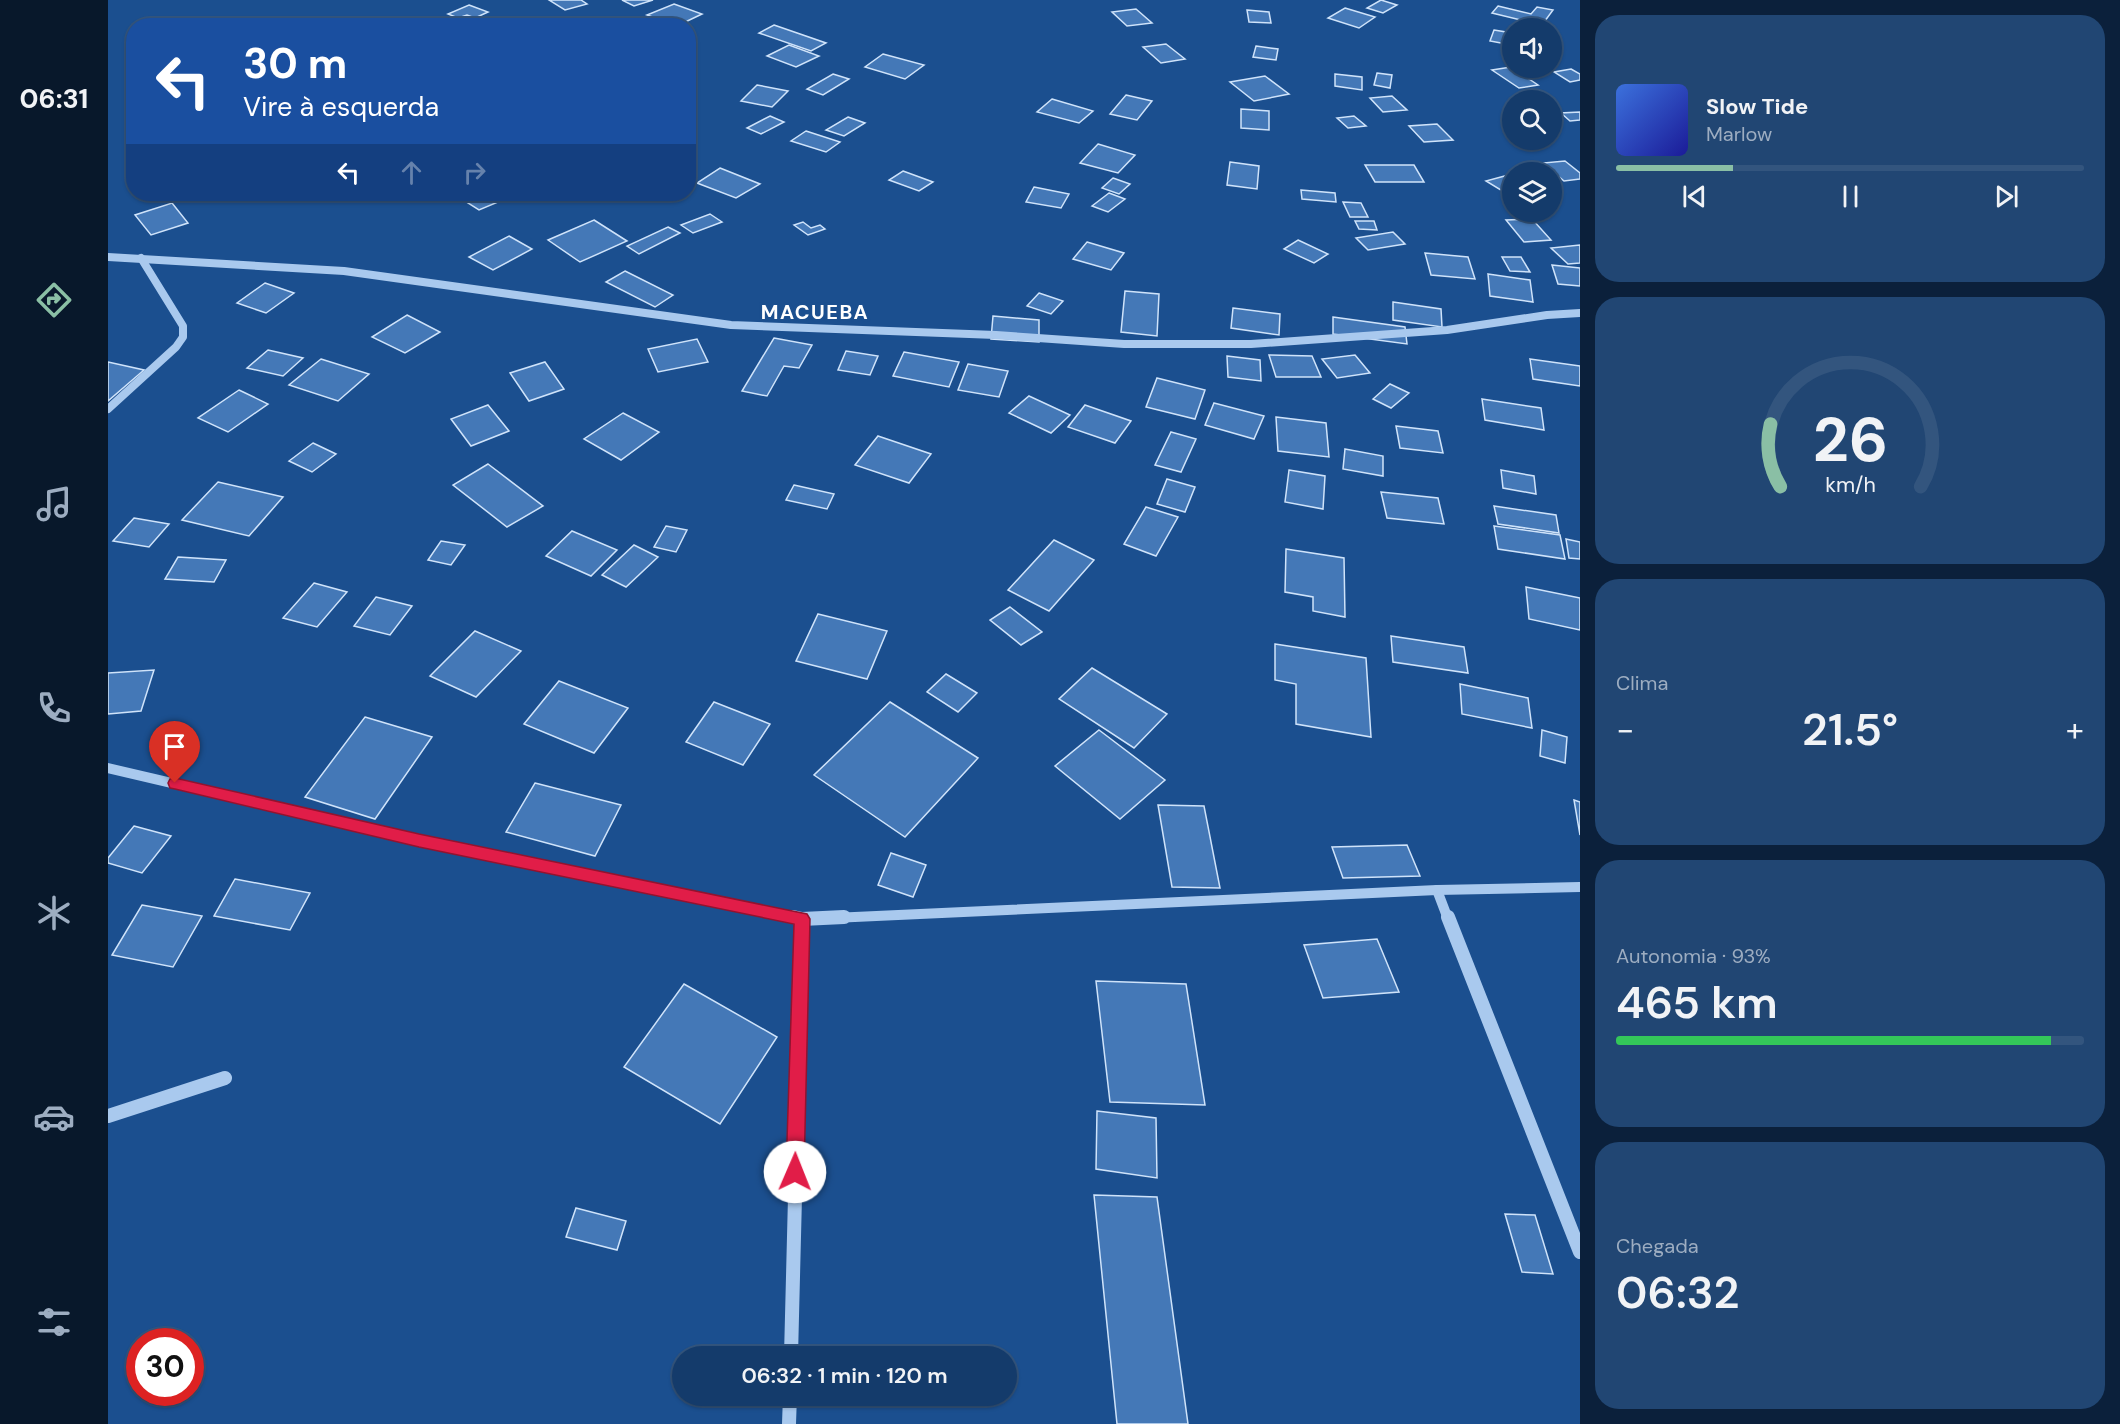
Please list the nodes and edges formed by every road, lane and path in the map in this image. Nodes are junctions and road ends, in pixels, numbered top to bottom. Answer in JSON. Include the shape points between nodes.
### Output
{"nodes":[{"id":1,"x":108,"y":257,"type":"edge"},
{"id":2,"x":141,"y":258,"type":"junction"},
{"id":3,"x":1580,"y":313,"type":"edge"},
{"id":4,"x":108,"y":409,"type":"edge"},
{"id":5,"x":108,"y":768,"type":"edge"},
{"id":6,"x":1580,"y":887,"type":"edge"},
{"id":7,"x":1437,"y":890,"type":"junction"},
{"id":8,"x":802,"y":919,"type":"junction"},
{"id":9,"x":225,"y":1078,"type":"dead end"},
{"id":10,"x":108,"y":1116,"type":"edge"},
{"id":11,"x":1580,"y":1252,"type":"edge"},
{"id":12,"x":791,"y":1346,"type":"edge"},
{"id":13,"x":790,"y":1406,"type":"edge"},
{"id":14,"x":789,"y":1424,"type":"edge"}],
"edges":[{"from":1,"to":2,"type":"street"},
{"from":2,"to":3,"type":"street","via":[[344,271],[731,325],[1124,344],[1274,342],[1447,330]]},
{"from":2,"to":4,"type":"street","via":[[183,326],[183,337]]},
{"from":5,"to":8,"type":"street","via":[[419,841]]},
{"from":6,"to":7,"type":"street"},
{"from":7,"to":8,"type":"street"},
{"from":7,"to":11,"type":"street"},
{"from":8,"to":12,"type":"street"},
{"from":9,"to":10,"type":"street"},
{"from":13,"to":14,"type":"street"}]}
